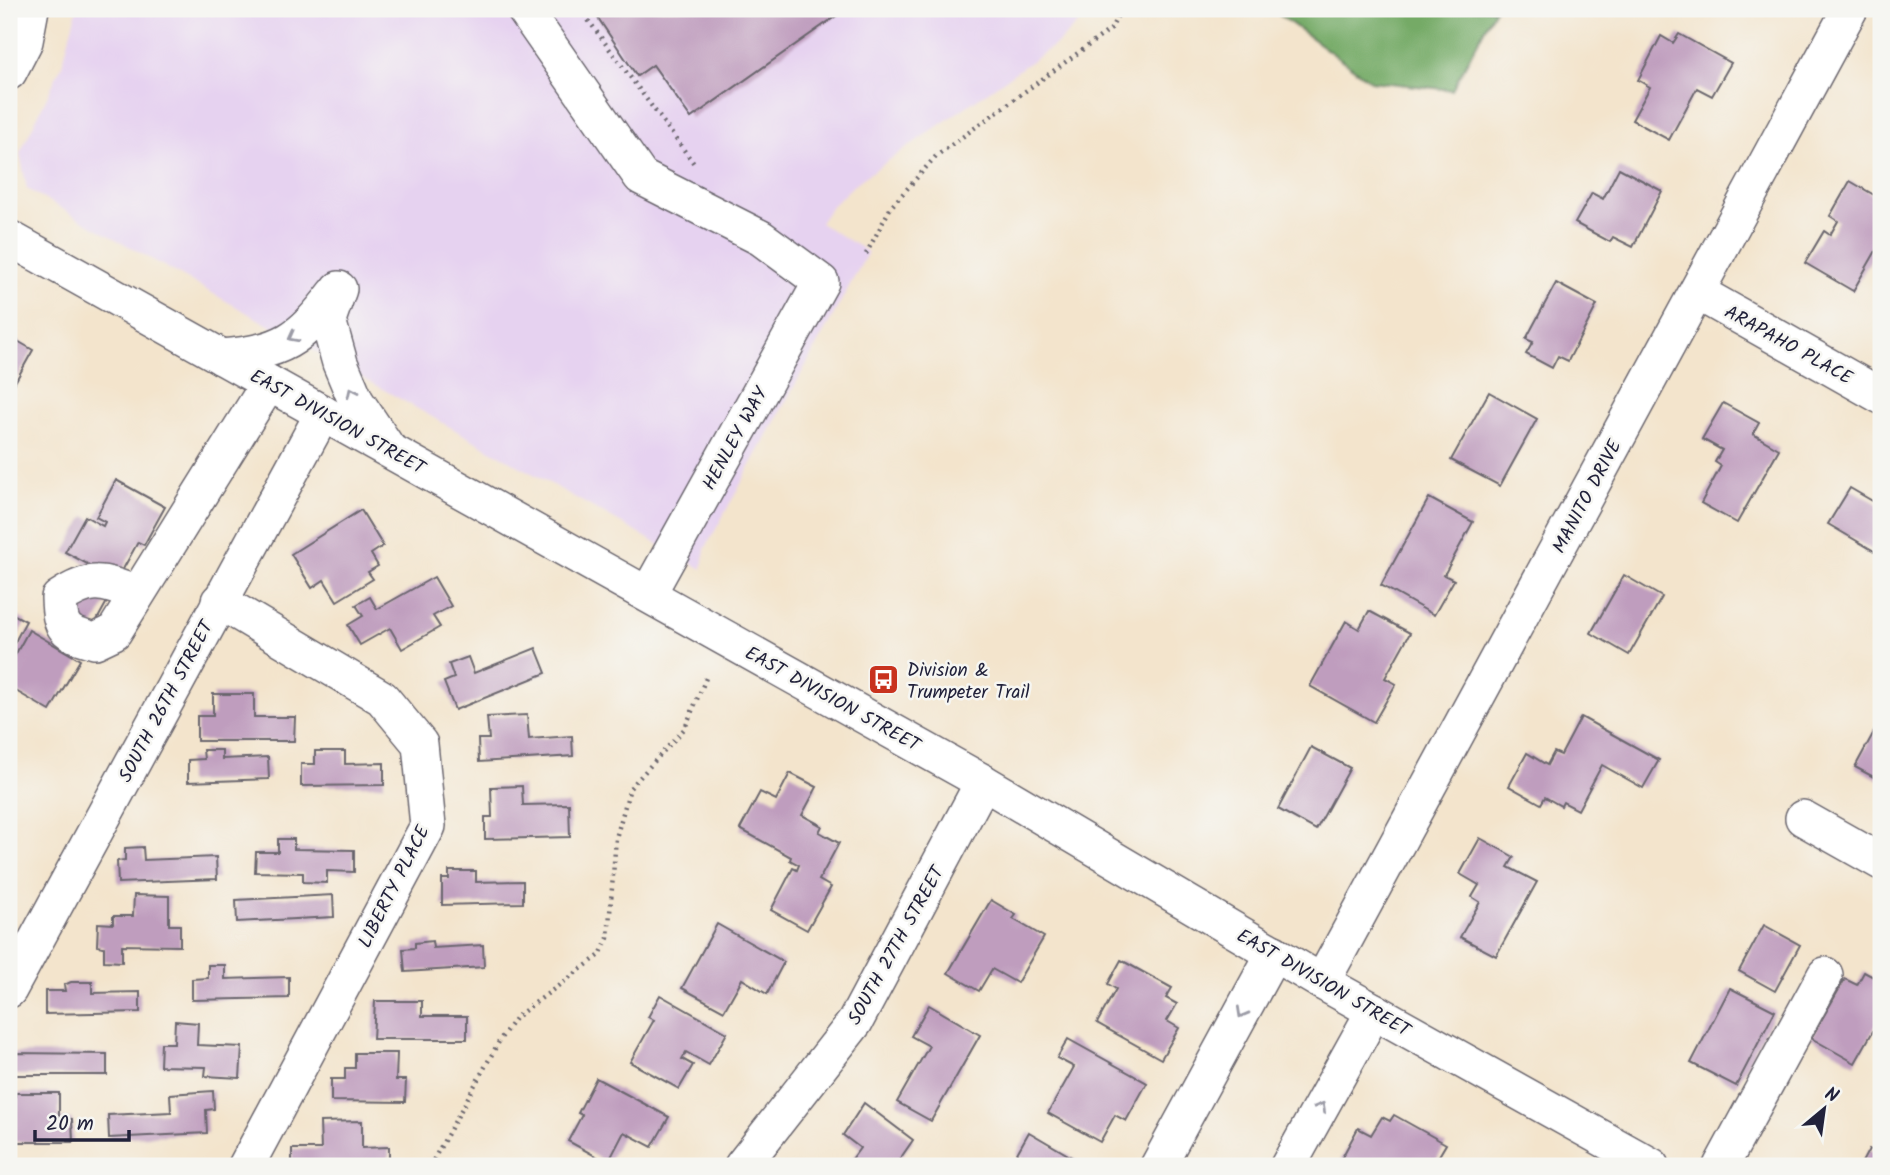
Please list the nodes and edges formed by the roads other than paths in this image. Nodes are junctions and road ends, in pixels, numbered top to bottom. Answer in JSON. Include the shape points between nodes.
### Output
{"nodes":[{"id":1,"x":31,"y":9,"type":"edge"},
{"id":2,"x":524,"y":9,"type":"edge"},
{"id":3,"x":1850,"y":9,"type":"edge"},
{"id":4,"x":9,"y":72,"type":"edge"},
{"id":5,"x":9,"y":239,"type":"edge"},
{"id":6,"x":1697,"y":292,"type":"junction"},
{"id":7,"x":222,"y":357,"type":"junction"},
{"id":8,"x":269,"y":383,"type":"junction"},
{"id":9,"x":1881,"y":396,"type":"edge"},
{"id":10,"x":323,"y":413,"type":"junction"},
{"id":11,"x":388,"y":450,"type":"junction"},
{"id":12,"x":137,"y":594,"type":"dead end"},
{"id":13,"x":648,"y":594,"type":"junction"},
{"id":14,"x":219,"y":601,"type":"junction"},
{"id":15,"x":983,"y":782,"type":"junction"},
{"id":16,"x":1803,"y":818,"type":"dead end"},
{"id":17,"x":1881,"y":862,"type":"edge"},
{"id":18,"x":1274,"y":953,"type":"junction"},
{"id":19,"x":1825,"y":975,"type":"dead end"},
{"id":20,"x":1322,"y":982,"type":"junction"},
{"id":21,"x":9,"y":990,"type":"edge"},
{"id":22,"x":1374,"y":1012,"type":"junction"},
{"id":23,"x":246,"y":1166,"type":"edge"},
{"id":24,"x":742,"y":1166,"type":"edge"},
{"id":25,"x":1158,"y":1166,"type":"edge"},
{"id":26,"x":1288,"y":1166,"type":"edge"},
{"id":27,"x":1652,"y":1166,"type":"edge"},
{"id":28,"x":1721,"y":1166,"type":"edge"}],
"edges":[{"from":1,"to":4,"type":"street","via":[[25,41]]},
{"from":2,"to":13,"type":"street","name":"HENLEY WAY","via":[[641,177],[761,238],[821,282]]},
{"from":3,"to":6,"type":"street","name":"MANITO DRIVE"},
{"from":5,"to":7,"type":"street","name":"EAST DIVISION STREET"},
{"from":6,"to":9,"type":"street","name":"ARAPAHO PLACE"},
{"from":6,"to":20,"type":"street","name":"MANITO DRIVE"},
{"from":7,"to":8,"type":"street","name":"EAST DIVISION STREET"},
{"from":11,"to":7,"type":"street","one_way":true,"via":[[356,401],[340,363],[328,320],[339,289],[298,335],[261,353]]},
{"from":8,"to":10,"type":"street","name":"EAST DIVISION STREET"},
{"from":8,"to":12,"type":"street"},
{"from":10,"to":11,"type":"street","name":"EAST DIVISION STREET"},
{"from":10,"to":14,"type":"street","name":"SOUTH 26TH STREET"},
{"from":11,"to":13,"type":"street","name":"EAST DIVISION STREET"},
{"from":13,"to":15,"type":"street","name":"EAST DIVISION STREET"},
{"from":14,"to":21,"type":"street","name":"SOUTH 26TH STREET"},
{"from":14,"to":23,"type":"street","name":"LIBERTY PLACE","via":[[382,698],[420,744],[428,826]]},
{"from":15,"to":18,"type":"street","name":"EAST DIVISION STREET"},
{"from":15,"to":24,"type":"street","name":"SOUTH 27TH STREET","via":[[855,1022]]},
{"from":16,"to":17,"type":"street"},
{"from":18,"to":20,"type":"street","name":"EAST DIVISION STREET"},
{"from":18,"to":25,"type":"street","one_way":true},
{"from":19,"to":28,"type":"street"},
{"from":20,"to":22,"type":"street","name":"EAST DIVISION STREET"},
{"from":26,"to":22,"type":"street","one_way":true},
{"from":22,"to":27,"type":"street","name":"EAST DIVISION STREET"}]}
